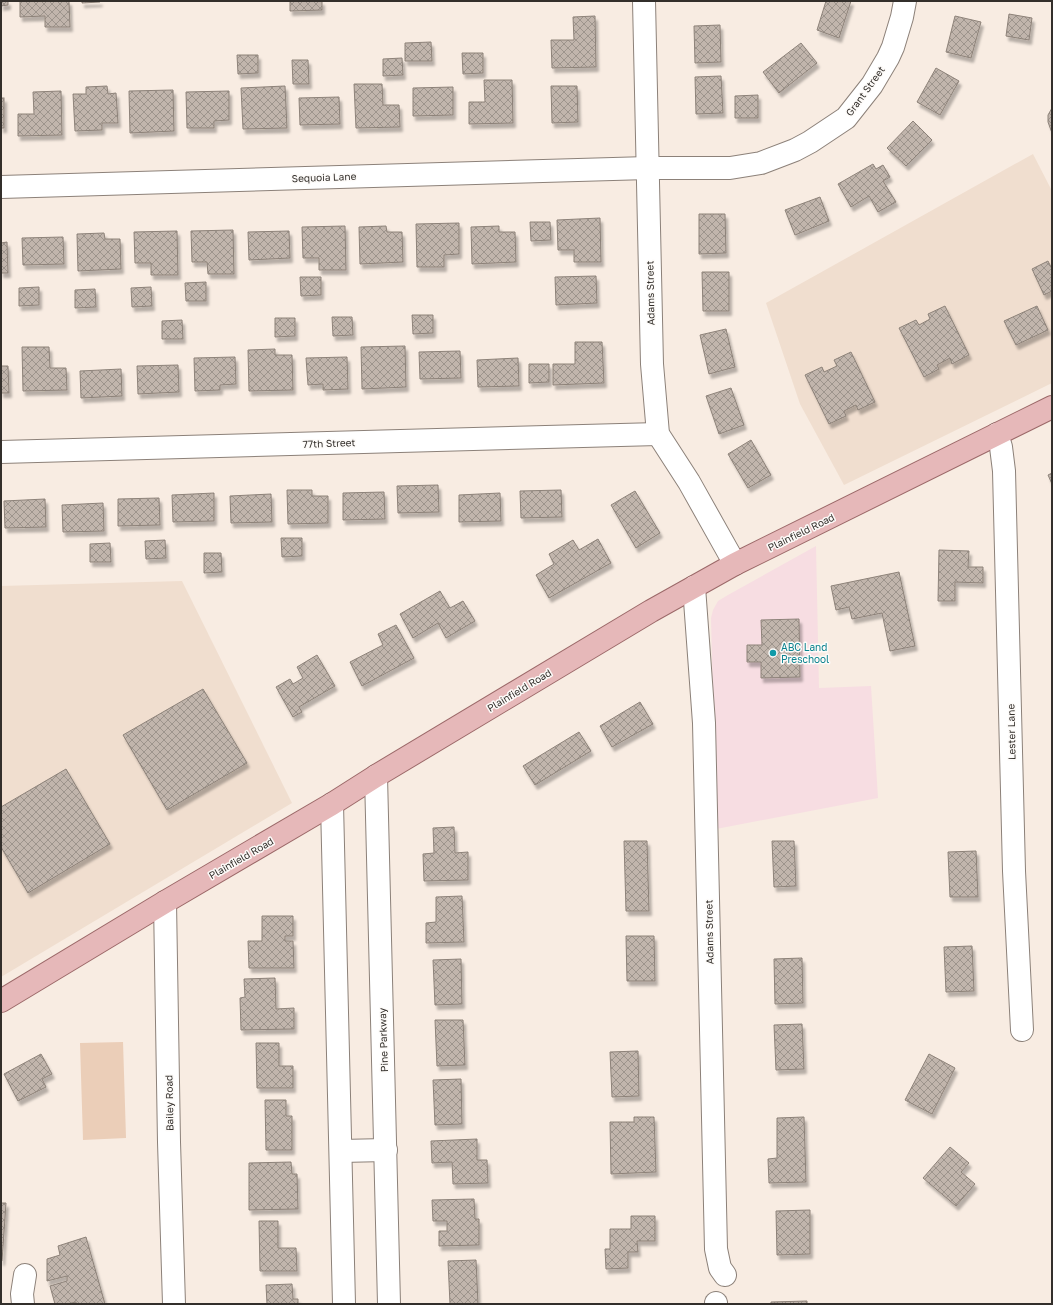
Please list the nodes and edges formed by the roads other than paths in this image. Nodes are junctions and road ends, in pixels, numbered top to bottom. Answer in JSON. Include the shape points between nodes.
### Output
{"nodes":[{"id":1,"x":644,"y":1,"type":"edge"},
{"id":2,"x":904,"y":1,"type":"edge"},
{"id":3,"x":648,"y":168,"type":"junction"},
{"id":4,"x":1,"y":187,"type":"edge"},
{"id":5,"x":1052,"y":407,"type":"edge"},
{"id":6,"x":658,"y":434,"type":"junction"},
{"id":7,"x":997,"y":434,"type":"junction"},
{"id":8,"x":1,"y":452,"type":"edge"},
{"id":9,"x":735,"y":564,"type":"junction"},
{"id":10,"x":694,"y":587,"type":"junction"},
{"id":11,"x":376,"y":776,"type":"junction"},
{"id":12,"x":332,"y":804,"type":"junction"},
{"id":13,"x":165,"y":902,"type":"junction"},
{"id":14,"x":1,"y":1001,"type":"edge"},
{"id":15,"x":1022,"y":1030,"type":"dead end"},
{"id":16,"x":386,"y":1150,"type":"junction"},
{"id":17,"x":341,"y":1151,"type":"junction"},
{"id":18,"x":25,"y":1275,"type":"dead end"},
{"id":19,"x":725,"y":1275,"type":"dead end"},
{"id":20,"x":23,"y":1304,"type":"edge"},
{"id":21,"x":174,"y":1304,"type":"edge"},
{"id":22,"x":344,"y":1304,"type":"edge"},
{"id":23,"x":389,"y":1304,"type":"edge"}],
"edges":[{"from":1,"to":3,"type":"street","name":"Adams Street"},
{"from":2,"to":3,"type":"street","name":"Grant Street","via":[[893,47],[872,85],[846,118],[810,142],[761,163],[730,168]]},
{"from":3,"to":4,"type":"street","name":"Sequoia Lane"},
{"from":3,"to":6,"type":"street","name":"Adams Street","via":[[652,364]]},
{"from":5,"to":7,"type":"main road","name":"Plainfield Road"},
{"from":6,"to":8,"type":"street","name":"77th Street"},
{"from":6,"to":9,"type":"street","name":"Adams Street"},
{"from":7,"to":9,"type":"main road","name":"Plainfield Road"},
{"from":7,"to":15,"type":"street","name":"Lester Lane","via":[[1004,471],[1014,872]]},
{"from":9,"to":10,"type":"main road","name":"Plainfield Road"},
{"from":10,"to":11,"type":"main road","name":"Plainfield Road"},
{"from":10,"to":19,"type":"street","name":"Adams Street","via":[[704,723],[716,1250],[720,1268]]},
{"from":11,"to":12,"type":"main road","name":"Plainfield Road"},
{"from":11,"to":16,"type":"street","name":"Pine Parkway"},
{"from":12,"to":13,"type":"main road","name":"Plainfield Road"},
{"from":12,"to":17,"type":"street"},
{"from":13,"to":14,"type":"main road","name":"Plainfield Road"},
{"from":13,"to":21,"type":"street","name":"Bailey Road"},
{"from":16,"to":17,"type":"street"},
{"from":16,"to":23,"type":"street","name":"Pine Parkway"},
{"from":17,"to":22,"type":"street"},
{"from":18,"to":20,"type":"street"}]}
